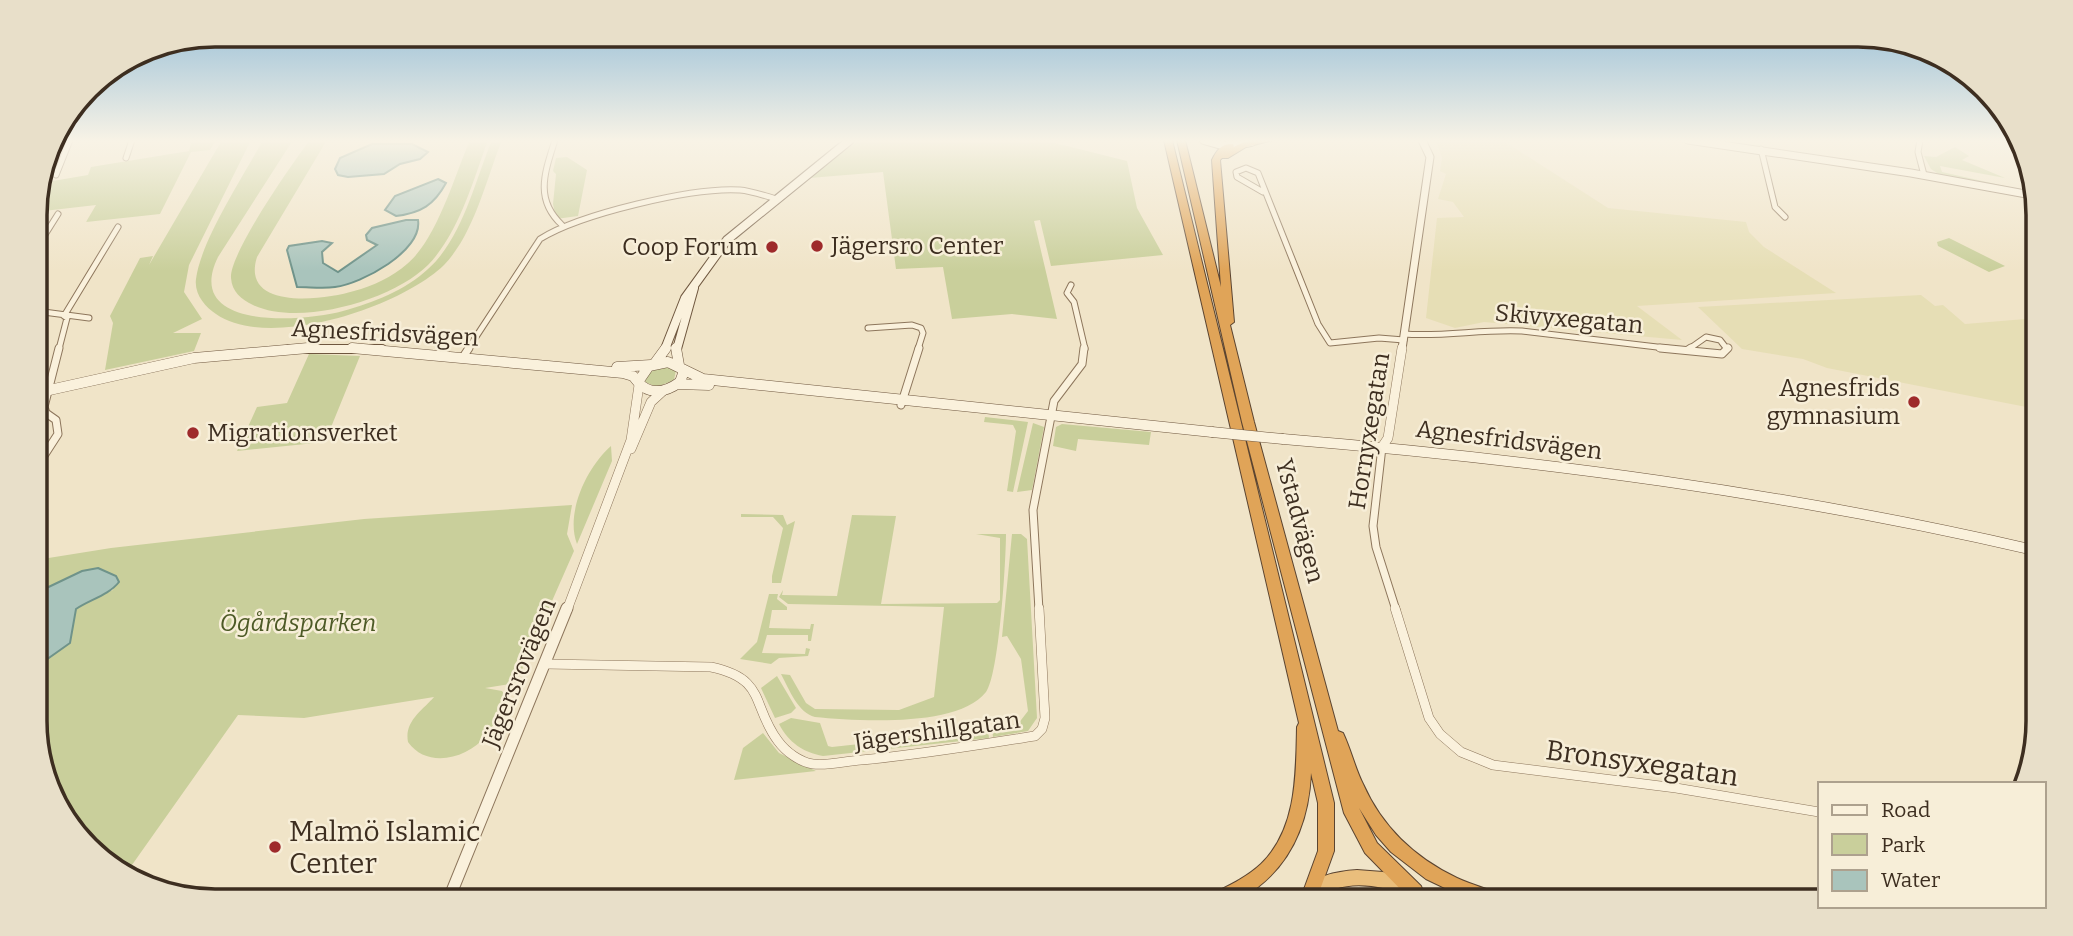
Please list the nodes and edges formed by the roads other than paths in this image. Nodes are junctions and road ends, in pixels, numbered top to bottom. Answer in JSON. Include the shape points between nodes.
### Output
{"nodes":[{"id":1,"x":545,"y":184,"type":"edge"},
{"id":2,"x":796,"y":184,"type":"edge"},
{"id":3,"x":1178,"y":184,"type":"edge"},
{"id":4,"x":1191,"y":184,"type":"edge"},
{"id":5,"x":1218,"y":184,"type":"edge"},
{"id":6,"x":1249,"y":184,"type":"edge"},
{"id":7,"x":1261,"y":184,"type":"edge"},
{"id":8,"x":1426,"y":184,"type":"edge"},
{"id":9,"x":1769,"y":184,"type":"edge"},
{"id":10,"x":1970,"y":184,"type":"edge"},
{"id":11,"x":1263,"y":192,"type":"junction"},
{"id":12,"x":2024,"y":194,"type":"edge"},
{"id":13,"x":777,"y":199,"type":"junction"},
{"id":14,"x":58,"y":214,"type":"dead end"},
{"id":15,"x":1785,"y":217,"type":"dead end"},
{"id":16,"x":562,"y":225,"type":"junction"},
{"id":17,"x":118,"y":227,"type":"dead end"},
{"id":18,"x":48,"y":230,"type":"edge"},
{"id":19,"x":695,"y":285,"type":"junction"},
{"id":20,"x":1071,"y":285,"type":"dead end"},
{"id":21,"x":48,"y":313,"type":"edge"},
{"id":22,"x":64,"y":316,"type":"junction"},
{"id":23,"x":89,"y":318,"type":"dead end"},
{"id":24,"x":868,"y":328,"type":"dead end"},
{"id":25,"x":1702,"y":328,"type":"dead end"},
{"id":26,"x":1404,"y":337,"type":"junction"},
{"id":27,"x":1710,"y":337,"type":"junction"},
{"id":28,"x":1688,"y":350,"type":"junction"},
{"id":29,"x":463,"y":357,"type":"junction"},
{"id":30,"x":653,"y":364,"type":"junction"},
{"id":31,"x":568,"y":368,"type":"junction"},
{"id":32,"x":681,"y":368,"type":"junction"},
{"id":33,"x":1235,"y":368,"type":"junction"},
{"id":34,"x":639,"y":383,"type":"junction"},
{"id":35,"x":677,"y":384,"type":"junction"},
{"id":36,"x":51,"y":389,"type":"junction"},
{"id":37,"x":48,"y":390,"type":"edge"},
{"id":38,"x":663,"y":391,"type":"junction"},
{"id":39,"x":48,"y":398,"type":"edge"},
{"id":40,"x":902,"y":402,"type":"junction"},
{"id":41,"x":48,"y":414,"type":"edge"},
{"id":42,"x":1051,"y":416,"type":"junction"},
{"id":43,"x":1382,"y":447,"type":"junction"},
{"id":44,"x":48,"y":450,"type":"edge"},
{"id":45,"x":625,"y":459,"type":"junction"},
{"id":46,"x":2026,"y":548,"type":"edge"},
{"id":47,"x":546,"y":664,"type":"junction"},
{"id":48,"x":1305,"y":709,"type":"junction"},
{"id":49,"x":1326,"y":717,"type":"junction"},
{"id":50,"x":1461,"y":752,"type":"joint"},
{"id":51,"x":1818,"y":812,"type":"edge"},
{"id":52,"x":1238,"y":888,"type":"edge"},
{"id":53,"x":1308,"y":888,"type":"edge"},
{"id":54,"x":1320,"y":888,"type":"edge"},
{"id":55,"x":1399,"y":888,"type":"edge"},
{"id":56,"x":1417,"y":888,"type":"edge"},
{"id":57,"x":1464,"y":888,"type":"edge"},
{"id":58,"x":453,"y":889,"type":"edge"}],
"edges":[{"from":1,"to":16,"type":"street","via":[[542,197],[549,214]]},
{"from":2,"to":13,"type":"main road"},
{"from":3,"to":48,"type":"highway","name":"Ystadvägen"},
{"from":4,"to":33,"type":"highway","name":"Ystadvägen"},
{"from":5,"to":33,"type":"highway"},
{"from":6,"to":11,"type":"street"},
{"from":7,"to":11,"type":"street"},
{"from":8,"to":26,"type":"street","name":"Hornyxegatan"},
{"from":9,"to":15,"type":"street","via":[[1775,207]]},
{"from":10,"to":12,"type":"street"},
{"from":11,"to":26,"type":"street","name":"Skivyxegatan","via":[[1330,343]]},
{"from":13,"to":16,"type":"street","via":[[724,190]]},
{"from":13,"to":19,"type":"main road","via":[[731,235]]},
{"from":14,"to":18,"type":"street"},
{"from":16,"to":29,"type":"street","via":[[540,239]]},
{"from":17,"to":22,"type":"street"},
{"from":19,"to":30,"type":"main road","via":[[677,315],[663,355]]},
{"from":19,"to":32,"type":"main road","via":[[676,345]]},
{"from":20,"to":42,"type":"street","name":"Jägershillgatan","via":[[1067,293],[1074,302],[1085,350],[1082,365],[1054,401]]},
{"from":21,"to":22,"type":"street"},
{"from":22,"to":23,"type":"street"},
{"from":22,"to":36,"type":"street"},
{"from":24,"to":40,"type":"street","via":[[921,328]]},
{"from":25,"to":27,"type":"street","name":"Skivyxegatan"},
{"from":26,"to":28,"type":"street","name":"Skivyxegatan","via":[[1522,331]]},
{"from":26,"to":43,"type":"street","name":"Hornyxegatan","via":[[1388,438]]},
{"from":27,"to":28,"type":"street"},
{"from":27,"to":28,"type":"street","name":"Skivyxegatan","via":[[1728,350],[1718,355]]},
{"from":29,"to":31,"type":"main road","name":"Agnesfridsvägen"},
{"from":29,"to":36,"type":"main road","name":"Agnesfridsvägen","via":[[344,347],[277,348],[167,363]]},
{"from":30,"to":31,"type":"main road","name":"Agnesfridsvägen"},
{"from":30,"to":32,"type":"main road","name":"Agnesfridsvägen"},
{"from":30,"to":34,"type":"main road","via":[[642,371]]},
{"from":31,"to":34,"type":"main road","name":"Agnesfridsvägen","via":[[623,373]]},
{"from":32,"to":35,"type":"main road"},
{"from":32,"to":40,"type":"main road","name":"Agnesfridsvägen","via":[[703,379]]},
{"from":33,"to":49,"type":"highway","name":"Ystadvägen"},
{"from":34,"to":38,"type":"main road","name":"Agnesfridsvägen"},
{"from":34,"to":45,"type":"street","name":"Jägersrovägen","via":[[640,404]]},
{"from":35,"to":38,"type":"main road"},
{"from":35,"to":40,"type":"main road","name":"Agnesfridsvägen"},
{"from":36,"to":37,"type":"main road","name":"Agnesfridsvägen"},
{"from":36,"to":39,"type":"street"},
{"from":38,"to":45,"type":"street","name":"Jägersrovägen","via":[[651,402]]},
{"from":40,"to":42,"type":"main road","name":"Agnesfridsvägen"},
{"from":41,"to":44,"type":"street","via":[[56,420],[58,434]]},
{"from":42,"to":43,"type":"main road","name":"Agnesfridsvägen","bridge":true},
{"from":42,"to":47,"type":"street","name":"Jägershillgatan","via":[[1033,510],[1045,719],[1035,736],[814,764],[785,749],[750,687],[729,671]]},
{"from":43,"to":46,"type":"main road","name":"Agnesfridsvägen","via":[[1584,469],[1749,494]]},
{"from":43,"to":50,"type":"street","name":"Hornyxegatan","via":[[1373,526],[1376,547],[1429,718]]},
{"from":45,"to":47,"type":"street","name":"Jägersrovägen"},
{"from":47,"to":58,"type":"street","name":"Jägersrovägen"},
{"from":48,"to":52,"type":"highway","via":[[1306,766],[1298,816],[1273,861]]},
{"from":48,"to":53,"type":"highway","name":"Ystadvägen","via":[[1328,822],[1326,851]]},
{"from":49,"to":56,"type":"highway","name":"Ystadvägen","via":[[1360,830],[1371,848]]},
{"from":49,"to":57,"type":"highway","via":[[1365,807],[1392,844],[1434,877]]},
{"from":50,"to":51,"type":"street","name":"Bronsyxegatan","via":[[1493,765]]},
{"from":54,"to":55,"type":"highway","via":[[1334,880],[1366,877]]}]}
